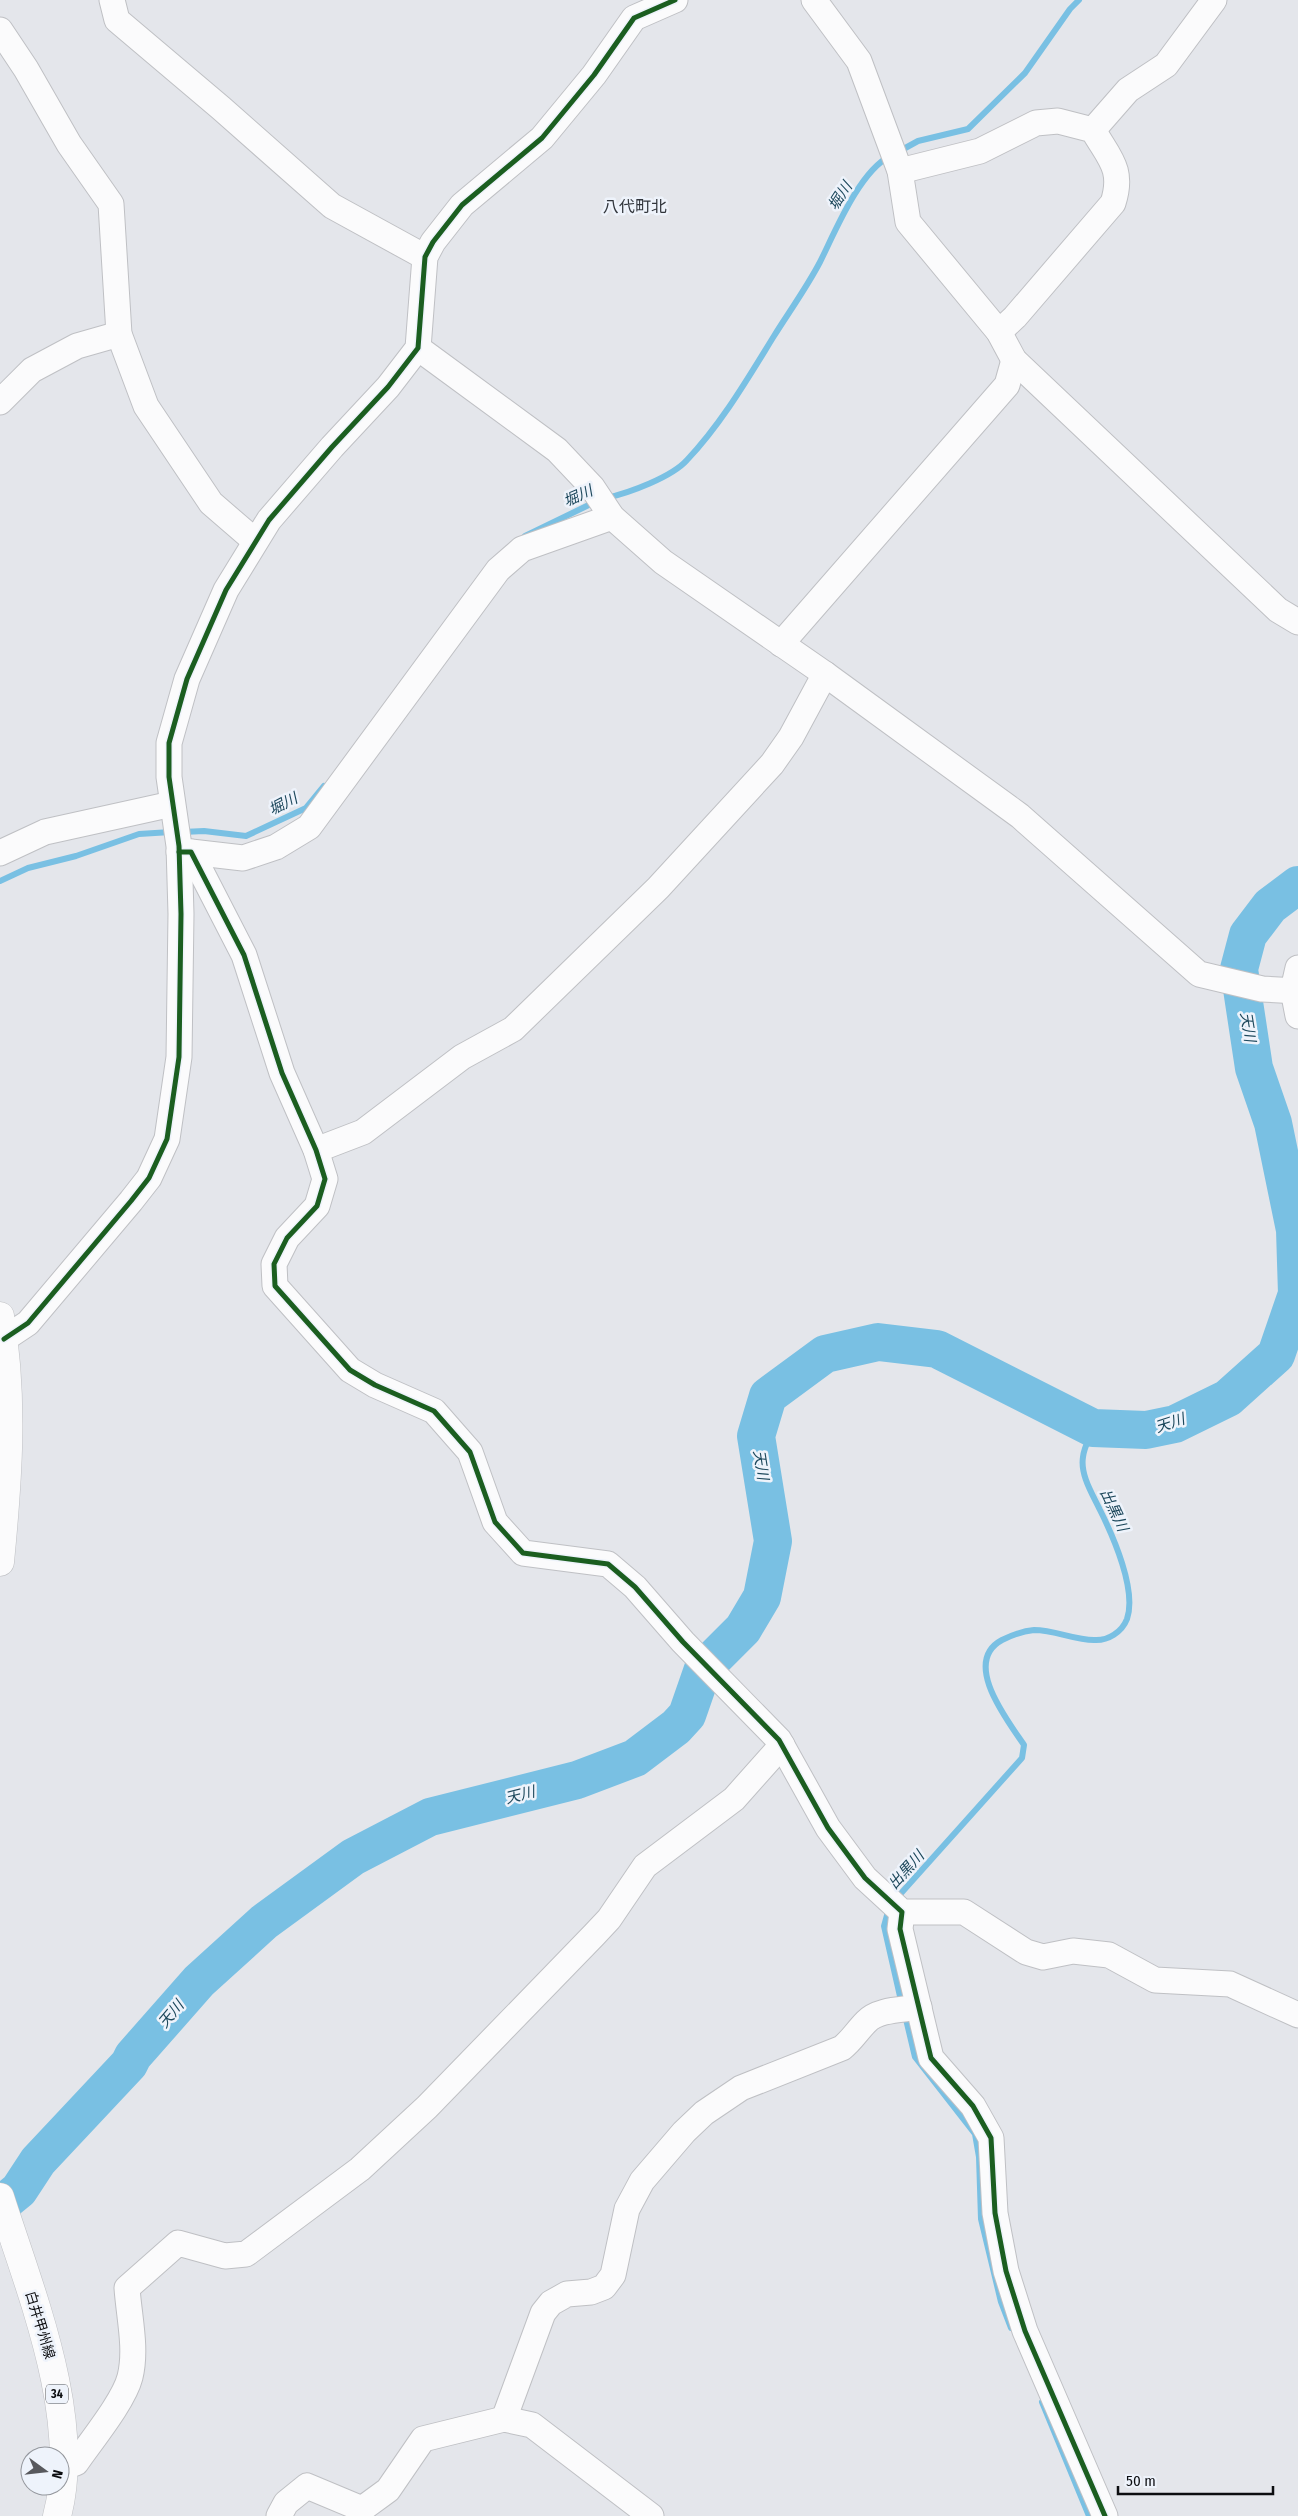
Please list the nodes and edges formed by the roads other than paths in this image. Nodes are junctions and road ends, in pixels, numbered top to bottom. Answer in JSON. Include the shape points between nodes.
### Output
{"nodes":[{"id":1,"x":112,"y":0,"type":"edge"},
{"id":2,"x":675,"y":0,"type":"edge"},
{"id":3,"x":814,"y":0,"type":"edge"},
{"id":4,"x":1214,"y":0,"type":"edge"},
{"id":5,"x":0,"y":30,"type":"edge"},
{"id":6,"x":1092,"y":130,"type":"junction"},
{"id":7,"x":899,"y":169,"type":"junction"},
{"id":8,"x":425,"y":257,"type":"junction"},
{"id":9,"x":999,"y":332,"type":"junction"},
{"id":10,"x":119,"y":334,"type":"junction"},
{"id":11,"x":418,"y":348,"type":"junction"},
{"id":12,"x":1014,"y":360,"type":"junction"},
{"id":13,"x":0,"y":402,"type":"edge"},
{"id":14,"x":609,"y":514,"type":"junction"},
{"id":15,"x":255,"y":541,"type":"junction"},
{"id":16,"x":1298,"y":622,"type":"edge"},
{"id":17,"x":781,"y":644,"type":"junction"},
{"id":18,"x":825,"y":674,"type":"junction"},
{"id":19,"x":173,"y":810,"type":"junction"},
{"id":20,"x":183,"y":850,"type":"junction"},
{"id":21,"x":0,"y":853,"type":"edge"},
{"id":22,"x":1296,"y":983,"type":"edge"},
{"id":23,"x":1298,"y":1016,"type":"edge"},
{"id":24,"x":316,"y":1150,"type":"junction"},
{"id":25,"x":2,"y":1327,"type":"edge"},
{"id":26,"x":1,"y":1533,"type":"edge"},
{"id":27,"x":0,"y":1562,"type":"edge"},
{"id":28,"x":782,"y":1745,"type":"junction"},
{"id":29,"x":896,"y":1907,"type":"junction"},
{"id":30,"x":918,"y":2007,"type":"junction"},
{"id":31,"x":1298,"y":2015,"type":"edge"},
{"id":32,"x":0,"y":2197,"type":"edge"},
{"id":33,"x":504,"y":2419,"type":"junction"},
{"id":34,"x":64,"y":2446,"type":"edge"},
{"id":35,"x":70,"y":2465,"type":"edge"},
{"id":36,"x":60,"y":2496,"type":"edge"},
{"id":37,"x":57,"y":2516,"type":"edge"},
{"id":38,"x":279,"y":2516,"type":"edge"},
{"id":39,"x":651,"y":2516,"type":"edge"},
{"id":40,"x":1105,"y":2516,"type":"edge"}],
"edges":[{"from":1,"to":8,"type":"street","via":[[117,20],[332,206]]},
{"from":2,"to":8,"type":"street","via":[[634,18],[594,75],[542,138],[462,206]]},
{"from":3,"to":7,"type":"street","via":[[859,61]]},
{"from":4,"to":6,"type":"street","via":[[1166,65],[1128,90]]},
{"from":5,"to":10,"type":"street","via":[[69,144],[110,204]]},
{"from":6,"to":7,"type":"street","via":[[1058,121],[1036,123],[980,151]]},
{"from":6,"to":9,"type":"street","via":[[1117,172],[1118,186],[1112,202],[1016,317]]},
{"from":7,"to":9,"type":"street","via":[[908,222]]},
{"from":8,"to":11,"type":"street"},
{"from":9,"to":12,"type":"street"},
{"from":10,"to":13,"type":"street","via":[[77,346],[32,370]]},
{"from":10,"to":15,"type":"street","via":[[146,406],[166,439],[211,504]]},
{"from":11,"to":14,"type":"street","via":[[557,450],[592,487]]},
{"from":11,"to":15,"type":"street","via":[[388,387],[275,513]]},
{"from":12,"to":16,"type":"street","via":[[1278,610]]},
{"from":12,"to":17,"type":"street","via":[[1007,384]]},
{"from":14,"to":17,"type":"street","via":[[662,562]]},
{"from":14,"to":20,"type":"street","via":[[522,549],[498,570],[309,827],[276,847],[243,858]]},
{"from":15,"to":19,"type":"street","via":[[226,590],[184,687],[169,743]]},
{"from":17,"to":18,"type":"street"},
{"from":18,"to":22,"type":"street","via":[[1020,816],[1199,974],[1262,989]]},
{"from":18,"to":24,"type":"street","via":[[791,737],[772,764],[658,888],[513,1029],[462,1057],[363,1132]]},
{"from":19,"to":20,"type":"street"},
{"from":19,"to":21,"type":"street","via":[[45,832]]},
{"from":20,"to":24,"type":"street","via":[[244,955],[282,1073]]},
{"from":20,"to":25,"type":"street","via":[[179,1057],[167,1139],[149,1178],[28,1322]]},
{"from":22,"to":23,"type":"street"},
{"from":24,"to":28,"type":"street","via":[[325,1179],[316,1206],[288,1238],[274,1264],[275,1286],[350,1370],[434,1412],[470,1452],[495,1522],[523,1553],[608,1564],[635,1587]]},
{"from":25,"to":26,"type":"main road","via":[[9,1383],[8,1452]]},
{"from":26,"to":27,"type":"main road"},
{"from":28,"to":29,"type":"street","via":[[828,1828],[865,1878]]},
{"from":28,"to":35,"type":"street","via":[[734,1799],[645,1866],[609,1919],[594,1935],[427,2107],[360,2169],[246,2254],[225,2256],[178,2243],[127,2288],[133,2361],[130,2379],[76,2463]]},
{"from":29,"to":30,"type":"street"},
{"from":29,"to":31,"type":"street","via":[[964,1912],[1026,1952],[1043,1957],[1073,1951],[1110,1955],[1155,1980],[1230,1984]]},
{"from":30,"to":33,"type":"street","via":[[867,2020],[842,2048],[741,2088],[704,2113],[684,2132],[642,2181],[627,2209],[613,2275],[604,2287],[567,2294],[543,2312]]},
{"from":30,"to":40,"type":"street","via":[[931,2058],[973,2106],[991,2138],[995,2212],[1006,2272],[1026,2331]]},
{"from":32,"to":34,"type":"main road","name":"白井甲州線","number":"34","via":[[54,2372]]},
{"from":33,"to":38,"type":"street","via":[[424,2439],[388,2490],[362,2509],[307,2486],[286,2503]]},
{"from":33,"to":39,"type":"street","via":[[532,2425]]},
{"from":36,"to":37,"type":"main road","name":"白井甲州線","number":"34"}]}
